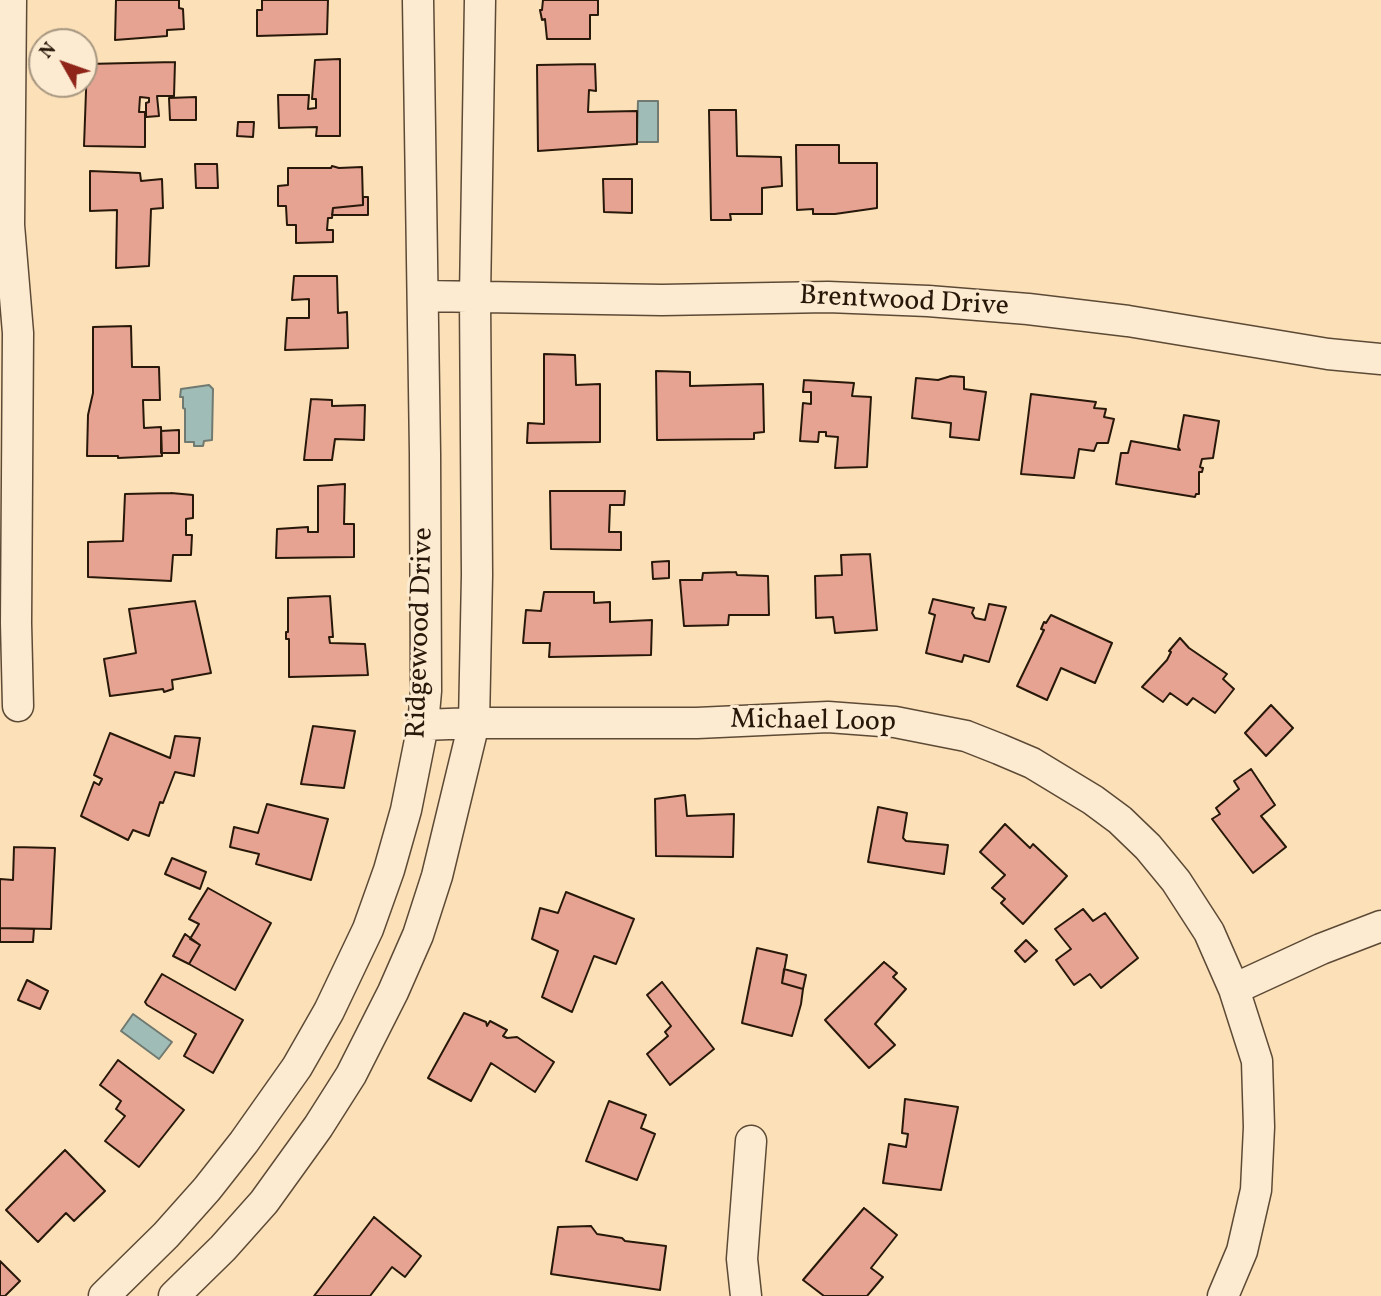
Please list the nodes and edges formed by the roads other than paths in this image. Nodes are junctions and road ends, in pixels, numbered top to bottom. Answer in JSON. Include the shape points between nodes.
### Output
{"nodes":[{"id":1,"x":11,"y":0,"type":"edge"},
{"id":2,"x":418,"y":0,"type":"edge"},
{"id":3,"x":480,"y":0,"type":"edge"},
{"id":4,"x":4,"y":225,"type":"edge"},
{"id":5,"x":423,"y":296,"type":"junction"},
{"id":6,"x":475,"y":297,"type":"junction"},
{"id":7,"x":1381,"y":359,"type":"edge"},
{"id":8,"x":18,"y":706,"type":"dead end"},
{"id":9,"x":474,"y":723,"type":"junction"},
{"id":10,"x":423,"y":725,"type":"junction"},
{"id":11,"x":1381,"y":926,"type":"edge"},
{"id":12,"x":1234,"y":989,"type":"junction"},
{"id":13,"x":751,"y":1141,"type":"dead end"},
{"id":14,"x":104,"y":1296,"type":"edge"},
{"id":15,"x":174,"y":1296,"type":"edge"},
{"id":16,"x":746,"y":1296,"type":"edge"},
{"id":17,"x":1223,"y":1296,"type":"edge"}],
"edges":[{"from":1,"to":4,"type":"street"},
{"from":2,"to":5,"type":"street","name":"Ridgewood Drive"},
{"from":3,"to":6,"type":"street","name":"Ridgewood Drive"},
{"from":4,"to":8,"type":"street","via":[[18,333]]},
{"from":5,"to":6,"type":"street","name":"Brentwood Drive"},
{"from":5,"to":10,"type":"street","name":"Ridgewood Drive"},
{"from":6,"to":7,"type":"street","name":"Brentwood Drive","via":[[928,301],[1128,321]]},
{"from":6,"to":9,"type":"street","name":"Ridgewood Drive"},
{"from":9,"to":10,"type":"street","name":"Michael Loop"},
{"from":9,"to":12,"type":"street","name":"Michael Loop","via":[[828,718],[895,722],[966,736],[1064,780],[1120,820],[1176,881],[1209,932]]},
{"from":9,"to":15,"type":"street","name":"Ridgewood Drive","via":[[418,935],[351,1075],[264,1202]]},
{"from":10,"to":14,"type":"street","name":"Ridgewood Drive","via":[[389,870],[368,929],[313,1041],[207,1189]]},
{"from":11,"to":12,"type":"street"},
{"from":12,"to":17,"type":"street","name":"Michael Loop","via":[[1256,1061],[1259,1159],[1242,1251]]},
{"from":13,"to":16,"type":"street","via":[[742,1259]]}]}
